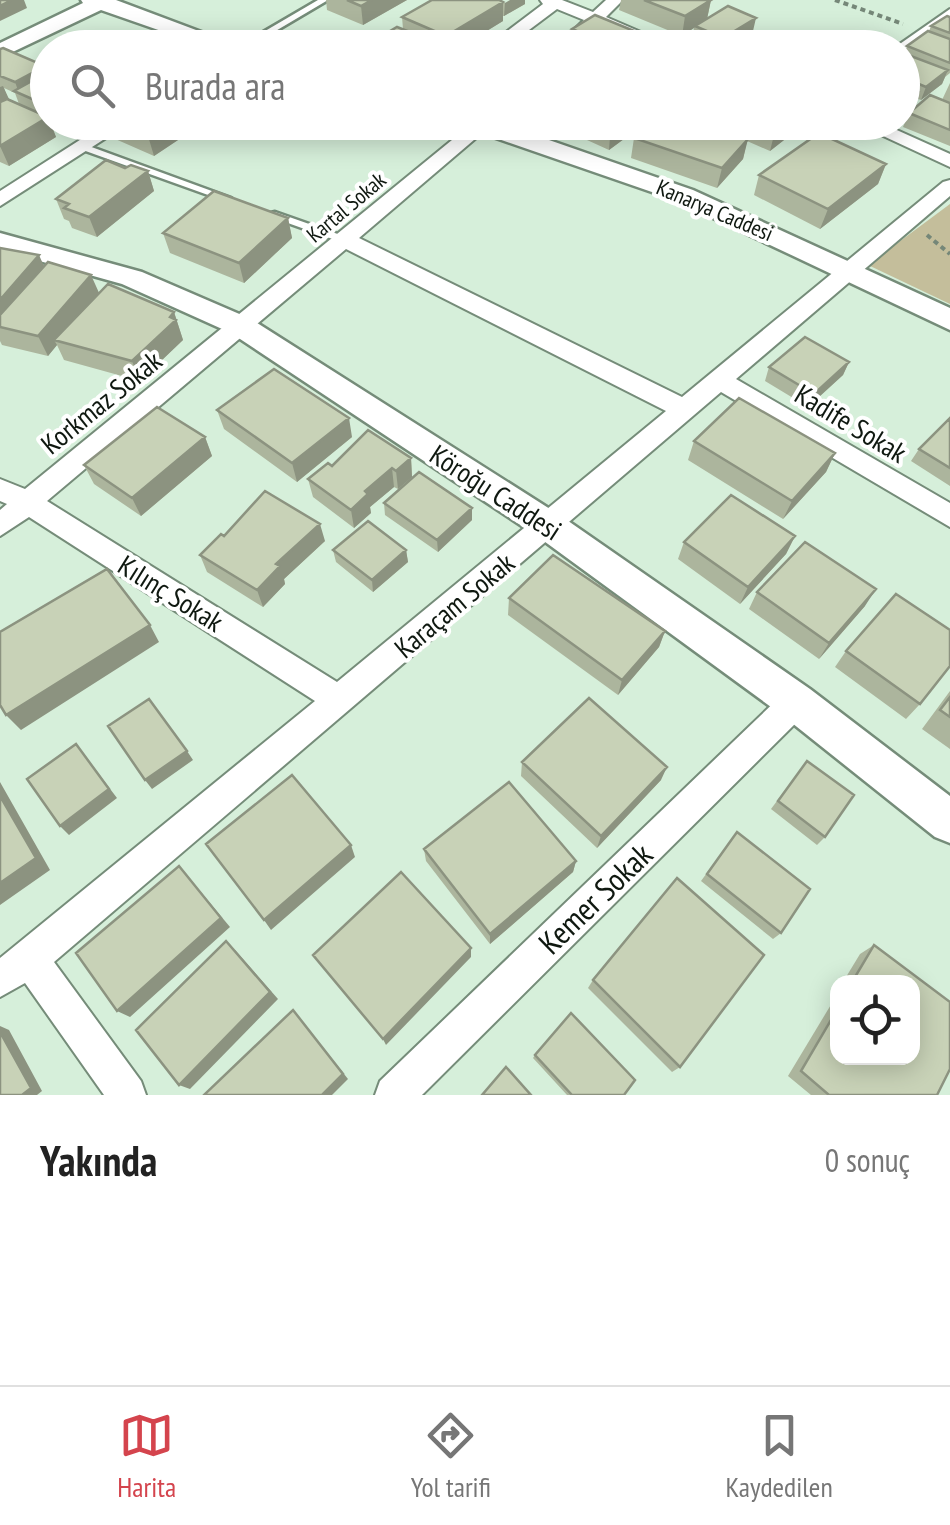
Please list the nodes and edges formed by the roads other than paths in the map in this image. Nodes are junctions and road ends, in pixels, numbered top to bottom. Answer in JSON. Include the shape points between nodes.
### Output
{"nodes":[{"id":1,"x":324,"y":0,"type":"edge"},
{"id":2,"x":615,"y":0,"type":"edge"},
{"id":3,"x":99,"y":1,"type":"edge"},
{"id":4,"x":552,"y":2,"type":"edge"},
{"id":5,"x":950,"y":14,"type":"edge"},
{"id":6,"x":593,"y":19,"type":"junction"},
{"id":7,"x":42,"y":30,"type":"edge"},
{"id":8,"x":184,"y":30,"type":"edge"},
{"id":9,"x":269,"y":30,"type":"edge"},
{"id":10,"x":516,"y":30,"type":"edge"},
{"id":11,"x":582,"y":30,"type":"edge"},
{"id":12,"x":622,"y":30,"type":"edge"},
{"id":13,"x":920,"y":35,"type":"edge"},
{"id":14,"x":30,"y":36,"type":"edge"},
{"id":15,"x":0,"y":51,"type":"edge"},
{"id":16,"x":95,"y":140,"type":"edge"},
{"id":17,"x":461,"y":140,"type":"edge"},
{"id":18,"x":526,"y":140,"type":"edge"},
{"id":19,"x":903,"y":140,"type":"edge"},
{"id":20,"x":83,"y":148,"type":"junction"},
{"id":21,"x":950,"y":161,"type":"edge"},
{"id":22,"x":950,"y":186,"type":"edge"},
{"id":23,"x":0,"y":200,"type":"edge"},
{"id":24,"x":232,"y":200,"type":"edge"},
{"id":25,"x":270,"y":214,"type":"edge"},
{"id":26,"x":345,"y":240,"type":"junction"},
{"id":27,"x":0,"y":242,"type":"edge"},
{"id":28,"x":851,"y":272,"type":"junction"},
{"id":29,"x":950,"y":320,"type":"edge"},
{"id":30,"x":242,"y":326,"type":"junction"},
{"id":31,"x":721,"y":381,"type":"junction"},
{"id":32,"x":686,"y":410,"type":"junction"},
{"id":33,"x":0,"y":489,"type":"edge"},
{"id":34,"x":27,"y":502,"type":"junction"},
{"id":35,"x":950,"y":516,"type":"edge"},
{"id":36,"x":0,"y":526,"type":"edge"},
{"id":37,"x":549,"y":526,"type":"junction"},
{"id":38,"x":340,"y":700,"type":"junction"},
{"id":39,"x":796,"y":702,"type":"junction"},
{"id":40,"x":950,"y":822,"type":"edge"},
{"id":41,"x":15,"y":969,"type":"edge"},
{"id":42,"x":127,"y":1095,"type":"edge"},
{"id":43,"x":394,"y":1095,"type":"edge"}],
"edges":[{"from":1,"to":9,"type":"lane"},
{"from":2,"to":6,"type":"street"},
{"from":3,"to":7,"type":"street"},
{"from":3,"to":8,"type":"street"},
{"from":4,"to":6,"type":"street"},
{"from":4,"to":10,"type":"street"},
{"from":5,"to":13,"type":"street"},
{"from":6,"to":11,"type":"street"},
{"from":6,"to":12,"type":"street"},
{"from":14,"to":15,"type":"street"},
{"from":16,"to":20,"type":"street"},
{"from":17,"to":26,"type":"street","name":"Kartal Sokak"},
{"from":18,"to":28,"type":"street","name":"Kanarya Caddesi","via":[[684,195]]},
{"from":19,"to":21,"type":"street"},
{"from":20,"to":23,"type":"street"},
{"from":20,"to":24,"type":"lane"},
{"from":22,"to":28,"type":"street","name":"Karaçam Sokak"},
{"from":25,"to":26,"type":"lane"},
{"from":26,"to":30,"type":"street","name":"Kartal Sokak"},
{"from":26,"to":32,"type":"street"},
{"from":27,"to":30,"type":"street","name":"Köroğu Caddesi","via":[[132,278]]},
{"from":28,"to":29,"type":"street","name":"Kanarya Caddesi"},
{"from":28,"to":31,"type":"street","name":"Karaçam Sokak"},
{"from":30,"to":34,"type":"street","name":"Korkmaz Sokak"},
{"from":30,"to":37,"type":"street","name":"Köroğu Caddesi"},
{"from":31,"to":32,"type":"street","name":"Karaçam Sokak"},
{"from":31,"to":35,"type":"street","name":"Kadife Sokak"},
{"from":32,"to":37,"type":"street","name":"Karaçam Sokak"},
{"from":33,"to":34,"type":"street","name":"Kılınç Sokak"},
{"from":34,"to":36,"type":"street","name":"Korkmaz Sokak"},
{"from":34,"to":38,"type":"street","name":"Kılınç Sokak","via":[[114,567]]},
{"from":37,"to":38,"type":"street","name":"Karaçam Sokak"},
{"from":37,"to":39,"type":"street","name":"Köroğu Caddesi"},
{"from":38,"to":41,"type":"street","name":"Karaçam Sokak"},
{"from":39,"to":40,"type":"street","name":"Köroğu Caddesi"},
{"from":39,"to":43,"type":"street","name":"Kemer Sokak"},
{"from":41,"to":42,"type":"street"}]}
